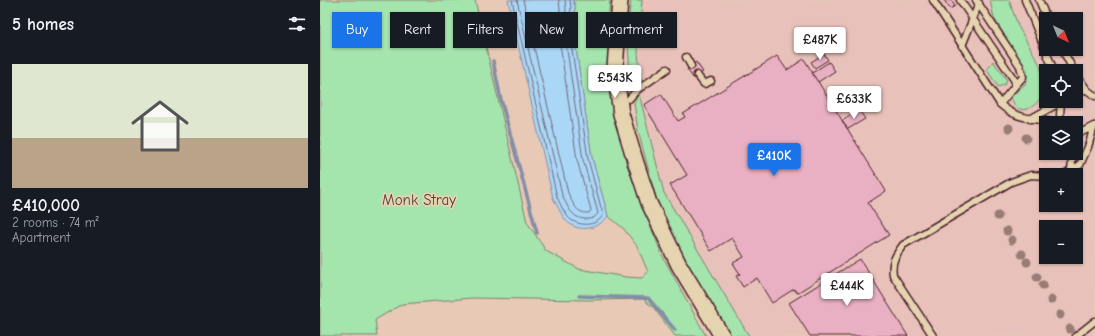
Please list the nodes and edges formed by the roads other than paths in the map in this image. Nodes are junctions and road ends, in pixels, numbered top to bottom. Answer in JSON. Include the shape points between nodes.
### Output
{"nodes":[{"id":1,"x":620,"y":0,"type":"edge"},
{"id":2,"x":933,"y":0,"type":"edge"},
{"id":3,"x":960,"y":0,"type":"edge"},
{"id":4,"x":1025,"y":0,"type":"edge"},
{"id":5,"x":1039,"y":0,"type":"edge"},
{"id":6,"x":978,"y":2,"type":"edge"},
{"id":7,"x":619,"y":12,"type":"edge"},
{"id":8,"x":1045,"y":12,"type":"edge"},
{"id":9,"x":973,"y":21,"type":"junction"},
{"id":10,"x":962,"y":46,"type":"junction"},
{"id":11,"x":617,"y":48,"type":"edge"},
{"id":12,"x":621,"y":48,"type":"edge"},
{"id":13,"x":686,"y":57,"type":"dead end"},
{"id":14,"x":1051,"y":64,"type":"edge"},
{"id":15,"x":691,"y":66,"type":"dead end"},
{"id":16,"x":665,"y":70,"type":"dead end"},
{"id":17,"x":697,"y":76,"type":"dead end"},
{"id":18,"x":710,"y":81,"type":"dead end"},
{"id":19,"x":1083,"y":84,"type":"edge"},
{"id":20,"x":1014,"y":87,"type":"junction"},
{"id":21,"x":1083,"y":90,"type":"edge"},
{"id":22,"x":1087,"y":90,"type":"junction"},
{"id":23,"x":1095,"y":96,"type":"edge"},
{"id":24,"x":629,"y":99,"type":"junction"},
{"id":25,"x":1000,"y":104,"type":"junction"},
{"id":26,"x":1049,"y":108,"type":"edge"},
{"id":27,"x":1030,"y":119,"type":"junction"},
{"id":28,"x":1039,"y":120,"type":"edge"},
{"id":29,"x":1094,"y":125,"type":"edge"},
{"id":30,"x":1083,"y":131,"type":"edge"},
{"id":31,"x":635,"y":160,"type":"junction"},
{"id":32,"x":1076,"y":168,"type":"edge"},
{"id":33,"x":1039,"y":176,"type":"edge"},
{"id":34,"x":1095,"y":321,"type":"edge"},
{"id":35,"x":722,"y":336,"type":"edge"},
{"id":36,"x":933,"y":336,"type":"edge"},
{"id":37,"x":1076,"y":336,"type":"edge"}],
"edges":[{"from":1,"to":7,"type":"street"},
{"from":2,"to":10,"type":"lane"},
{"from":3,"to":9,"type":"lane"},
{"from":4,"to":14,"type":"lane"},
{"from":5,"to":8,"type":"lane"},
{"from":6,"to":9,"type":"lane"},
{"from":6,"to":20,"type":"lane","via":[[1020,66],[1024,77]]},
{"from":9,"to":10,"type":"lane"},
{"from":9,"to":20,"type":"lane","via":[[1016,81]]},
{"from":10,"to":25,"type":"lane"},
{"from":11,"to":31,"type":"street","via":[[615,68],[621,114]]},
{"from":12,"to":24,"type":"street"},
{"from":13,"to":15,"type":"lane"},
{"from":16,"to":24,"type":"lane"},
{"from":17,"to":18,"type":"lane","via":[[704,84]]},
{"from":19,"to":22,"type":"lane"},
{"from":20,"to":25,"type":"lane"},
{"from":21,"to":22,"type":"lane"},
{"from":22,"to":23,"type":"lane"},
{"from":24,"to":31,"type":"street"},
{"from":25,"to":27,"type":"lane","via":[[1009,112]]},
{"from":26,"to":27,"type":"lane"},
{"from":27,"to":28,"type":"lane"},
{"from":29,"to":30,"type":"lane"},
{"from":29,"to":32,"type":"lane","via":[[1080,166]]},
{"from":31,"to":35,"type":"street","via":[[649,203],[679,265]]},
{"from":33,"to":36,"type":"lane","via":[[1019,178],[972,203],[903,245],[895,256],[892,264],[893,275]]},
{"from":34,"to":37,"type":"lane"}]}
